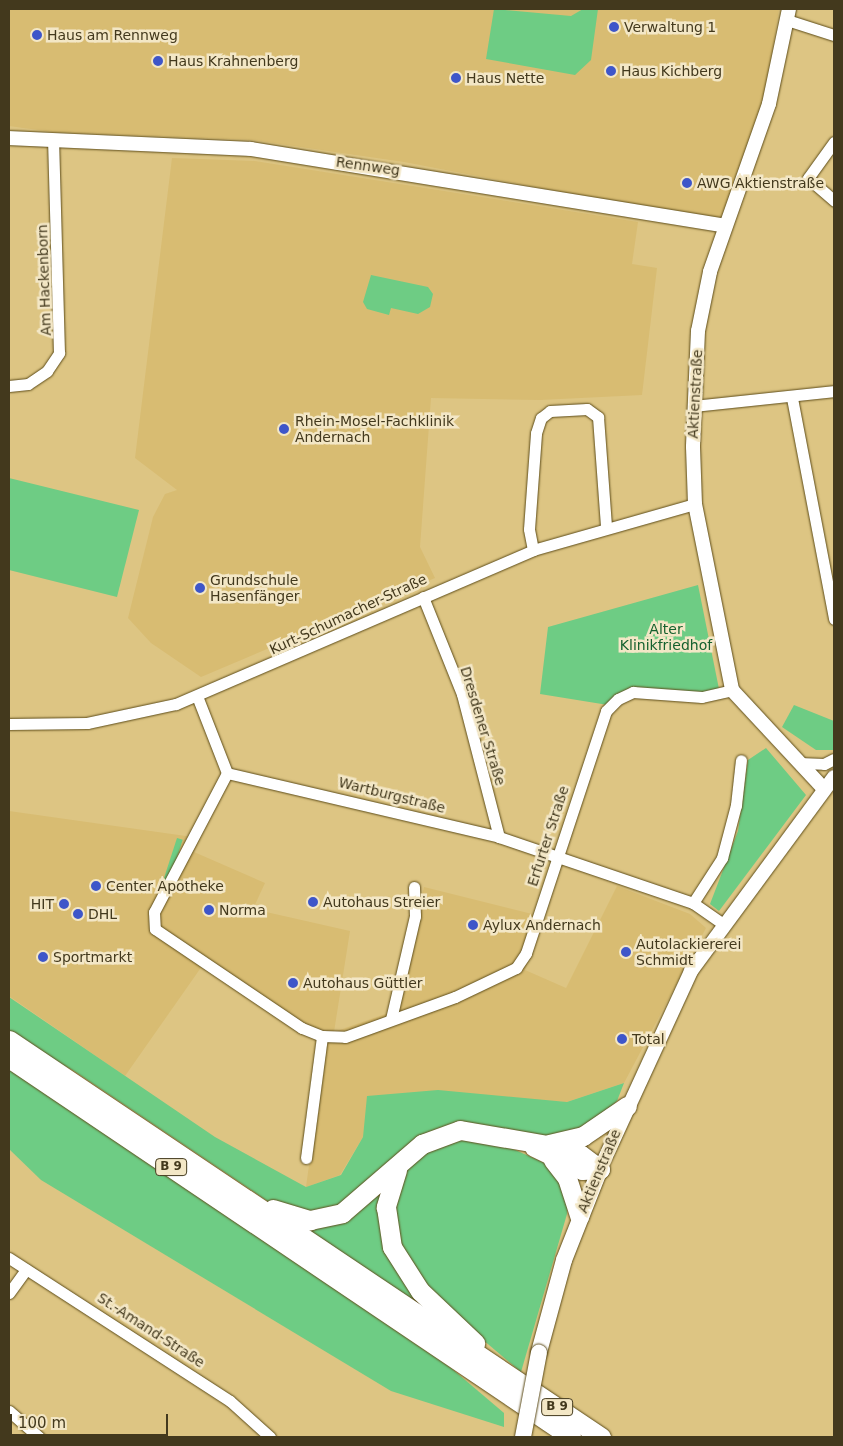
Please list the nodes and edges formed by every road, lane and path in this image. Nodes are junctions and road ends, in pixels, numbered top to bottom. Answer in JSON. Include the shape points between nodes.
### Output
{"nodes":[{"id":1,"x":788,"y":14,"type":"edge"},
{"id":2,"x":834,"y":35,"type":"edge"},
{"id":3,"x":9,"y":138,"type":"edge"},
{"id":4,"x":53,"y":141,"type":"junction"},
{"id":5,"x":834,"y":142,"type":"edge"},
{"id":6,"x":834,"y":201,"type":"edge"},
{"id":7,"x":724,"y":226,"type":"junction"},
{"id":8,"x":9,"y":386,"type":"edge"},
{"id":9,"x":834,"y":391,"type":"edge"},
{"id":10,"x":792,"y":398,"type":"junction"},
{"id":11,"x":694,"y":406,"type":"junction"},
{"id":12,"x":696,"y":504,"type":"junction"},
{"id":13,"x":606,"y":527,"type":"junction"},
{"id":14,"x":533,"y":550,"type":"junction"},
{"id":15,"x":422,"y":597,"type":"junction"},
{"id":16,"x":834,"y":619,"type":"edge"},
{"id":17,"x":732,"y":690,"type":"junction"},
{"id":18,"x":196,"y":696,"type":"junction"},
{"id":19,"x":9,"y":724,"type":"edge"},
{"id":20,"x":834,"y":759,"type":"edge"},
{"id":21,"x":741,"y":760,"type":"dead end"},
{"id":22,"x":798,"y":763,"type":"junction"},
{"id":23,"x":227,"y":773,"type":"junction"},
{"id":24,"x":834,"y":777,"type":"edge"},
{"id":25,"x":824,"y":789,"type":"junction"},
{"id":26,"x":500,"y":837,"type":"junction"},
{"id":27,"x":556,"y":855,"type":"junction"},
{"id":28,"x":414,"y":887,"type":"dead end"},
{"id":29,"x":693,"y":903,"type":"junction"},
{"id":30,"x":722,"y":923,"type":"junction"},
{"id":31,"x":392,"y":1019,"type":"junction"},
{"id":32,"x":322,"y":1036,"type":"junction"},
{"id":33,"x":9,"y":1040,"type":"edge"},
{"id":34,"x":9,"y":1058,"type":"edge"},
{"id":35,"x":627,"y":1106,"type":"junction"},
{"id":36,"x":550,"y":1152,"type":"junction"},
{"id":37,"x":306,"y":1158,"type":"dead end"},
{"id":38,"x":399,"y":1166,"type":"junction"},
{"id":39,"x":600,"y":1169,"type":"junction"},
{"id":40,"x":254,"y":1202,"type":"junction"},
{"id":41,"x":579,"y":1216,"type":"junction"},
{"id":42,"x":9,"y":1258,"type":"edge"},
{"id":43,"x":26,"y":1270,"type":"junction"},
{"id":44,"x":9,"y":1293,"type":"edge"},
{"id":45,"x":513,"y":1377,"type":"junction"},
{"id":46,"x":9,"y":1411,"type":"edge"},
{"id":47,"x":538,"y":1415,"type":"junction"},
{"id":48,"x":39,"y":1437,"type":"edge"},
{"id":49,"x":270,"y":1437,"type":"edge"},
{"id":50,"x":523,"y":1437,"type":"edge"},
{"id":51,"x":561,"y":1437,"type":"edge"},
{"id":52,"x":571,"y":1437,"type":"edge"},
{"id":53,"x":601,"y":1437,"type":"edge"}],
"edges":[{"from":1,"to":2,"type":"street"},
{"from":1,"to":7,"type":"street","name":"Aktienstraße","via":[[769,104]]},
{"from":3,"to":4,"type":"street","name":"Rennweg"},
{"from":4,"to":7,"type":"street","name":"Rennweg","via":[[251,148]]},
{"from":4,"to":8,"type":"street","name":"Am Hackenborn","via":[[59,353],[47,372],[28,384]]},
{"from":5,"to":6,"type":"street","via":[[808,178]]},
{"from":7,"to":11,"type":"street","name":"Aktienstraße","via":[[698,331]]},
{"from":9,"to":10,"type":"street"},
{"from":10,"to":11,"type":"street"},
{"from":10,"to":16,"type":"street"},
{"from":11,"to":12,"type":"street","name":"Aktienstraße"},
{"from":12,"to":13,"type":"street","name":"Kurt-Schumacher-Straße"},
{"from":12,"to":17,"type":"street","name":"Aktienstraße"},
{"from":13,"to":14,"type":"street","name":"Kurt-Schumacher-Straße"},
{"from":13,"to":14,"type":"street","via":[[598,417],[587,409],[550,412],[541,418],[536,433],[529,529]]},
{"from":14,"to":15,"type":"street","name":"Kurt-Schumacher-Straße"},
{"from":15,"to":18,"type":"street","name":"Kurt-Schumacher-Straße","via":[[312,649]]},
{"from":15,"to":26,"type":"street","name":"Dresdener Straße","via":[[462,694]]},
{"from":17,"to":22,"type":"street"},
{"from":17,"to":27,"type":"street","name":"Erfurter Straße","via":[[702,697],[633,692],[618,699],[606,711]]},
{"from":18,"to":19,"type":"street","name":"Kurt-Schumacher-Straße","via":[[107,720]]},
{"from":18,"to":23,"type":"street"},
{"from":20,"to":22,"type":"street","via":[[824,764]]},
{"from":21,"to":29,"type":"street","via":[[736,805],[722,858]]},
{"from":22,"to":25,"type":"street"},
{"from":23,"to":26,"type":"street","name":"Wartburgstraße"},
{"from":23,"to":32,"type":"street","name":"Erfurter Straße","via":[[154,912],[155,929],[290,1022]]},
{"from":24,"to":25,"type":"street","name":"Aktienstraße"},
{"from":25,"to":30,"type":"street","name":"Aktienstraße"},
{"from":26,"to":27,"type":"street","name":"Wartburgstraße"},
{"from":27,"to":29,"type":"street","name":"Wartburgstraße"},
{"from":27,"to":31,"type":"street","name":"Erfurter Straße","via":[[526,953],[516,968]]},
{"from":28,"to":31,"type":"street","via":[[415,916]]},
{"from":29,"to":30,"type":"street"},
{"from":30,"to":35,"type":"street","name":"Aktienstraße","via":[[691,971]]},
{"from":31,"to":32,"type":"street","name":"Erfurter Straße","via":[[345,1036]]},
{"from":32,"to":37,"type":"street"},
{"from":33,"to":40,"type":"highway","number":"B 9"},
{"from":34,"to":47,"type":"highway","number":"B 9"},
{"from":35,"to":36,"type":"highway","via":[[583,1136]]},
{"from":35,"to":39,"type":"street","name":"Aktienstraße"},
{"from":36,"to":38,"type":"highway","via":[[489,1132],[460,1130],[422,1144]]},
{"from":36,"to":39,"type":"highway","via":[[580,1154]]},
{"from":36,"to":41,"type":"highway","via":[[567,1178]]},
{"from":38,"to":40,"type":"highway","via":[[354,1207],[326,1218],[286,1214]]},
{"from":38,"to":45,"type":"highway","via":[[386,1207],[387,1226],[402,1268],[443,1315]]},
{"from":39,"to":41,"type":"main road","name":"Aktienstraße"},
{"from":40,"to":45,"type":"highway","number":"B 9"},
{"from":41,"to":50,"type":"main road","name":"Aktienstraße","bridge":true,"via":[[539,1352]]},
{"from":42,"to":43,"type":"street","name":"St.-Amand-Straße"},
{"from":43,"to":44,"type":"street"},
{"from":43,"to":49,"type":"street","name":"St.-Amand-Straße","via":[[230,1401]]},
{"from":45,"to":53,"type":"highway","number":"B 9"},
{"from":46,"to":48,"type":"street"},
{"from":47,"to":51,"type":"highway"},
{"from":47,"to":52,"type":"highway","number":"B 9"}]}
